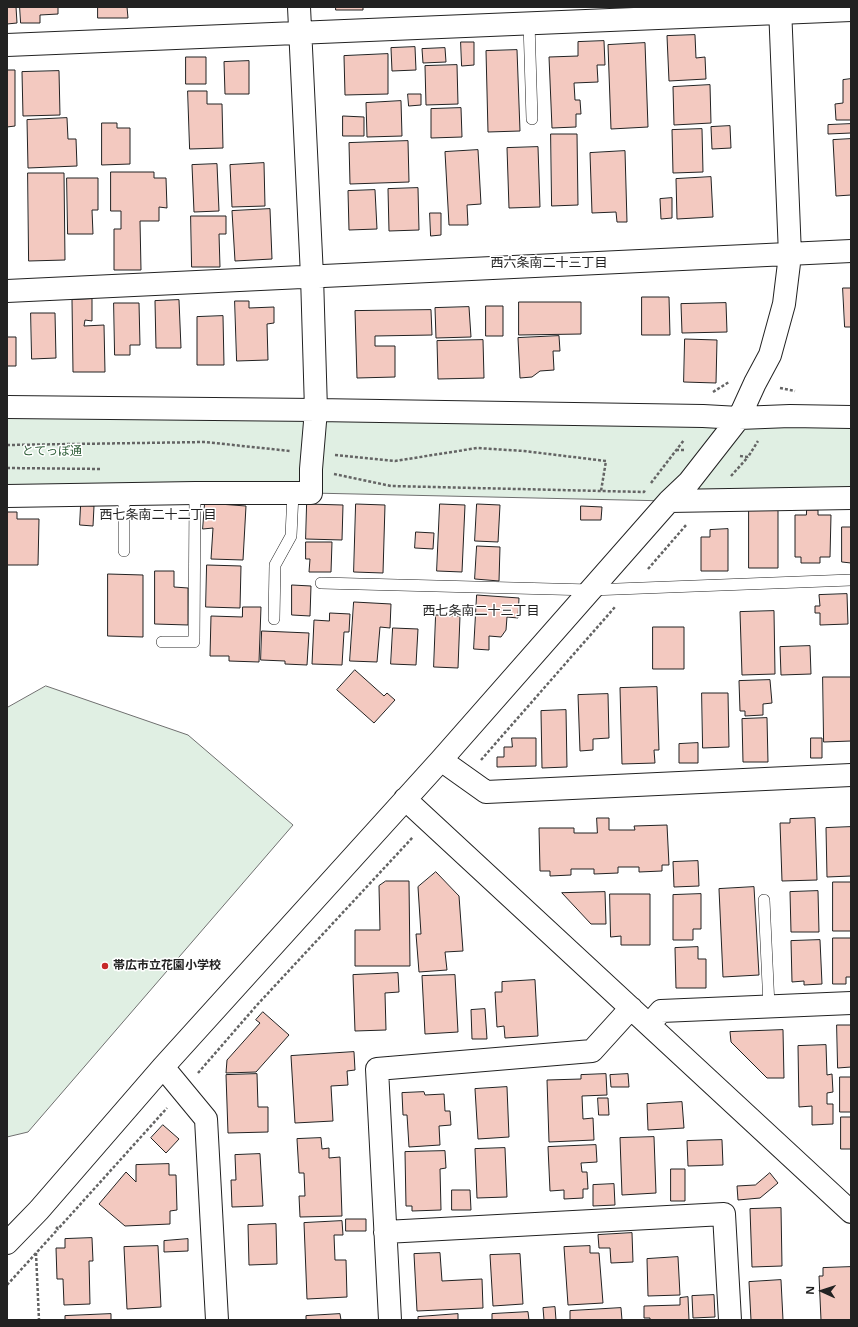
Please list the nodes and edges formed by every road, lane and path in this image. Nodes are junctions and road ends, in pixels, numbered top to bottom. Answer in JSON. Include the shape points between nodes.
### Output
{"nodes":[{"id":1,"x":299,"y":7,"type":"edge"},
{"id":2,"x":781,"y":10,"type":"edge"},
{"id":3,"x":851,"y":10,"type":"edge"},
{"id":4,"x":529,"y":23,"type":"junction"},
{"id":5,"x":300,"y":33,"type":"junction"},
{"id":6,"x":7,"y":45,"type":"edge"},
{"id":7,"x":532,"y":119,"type":"dead end"},
{"id":8,"x":851,"y":251,"type":"edge"},
{"id":9,"x":790,"y":255,"type":"junction"},
{"id":10,"x":312,"y":276,"type":"junction"},
{"id":11,"x":7,"y":286,"type":"edge"},
{"id":12,"x":7,"y":291,"type":"edge"},
{"id":13,"x":7,"y":407,"type":"edge"},
{"id":14,"x":316,"y":410,"type":"junction"},
{"id":15,"x":702,"y":416,"type":"junction"},
{"id":16,"x":851,"y":417,"type":"edge"},
{"id":17,"x":739,"y":418,"type":"junction"},
{"id":18,"x":748,"y":457,"type":"dead end"},
{"id":19,"x":7,"y":468,"type":"edge"},
{"id":20,"x":103,"y":469,"type":"dead end"},
{"id":21,"x":311,"y":469,"type":"junction"},
{"id":22,"x":195,"y":493,"type":"junction"},
{"id":23,"x":293,"y":493,"type":"junction"},
{"id":24,"x":124,"y":494,"type":"junction"},
{"id":25,"x":7,"y":496,"type":"edge"},
{"id":26,"x":851,"y":498,"type":"edge"},
{"id":27,"x":708,"y":500,"type":"junction"},
{"id":28,"x":669,"y":501,"type":"junction"},
{"id":29,"x":124,"y":551,"type":"dead end"},
{"id":30,"x":851,"y":580,"type":"edge"},
{"id":31,"x":321,"y":584,"type":"dead end"},
{"id":32,"x":632,"y":588,"type":"junction"},
{"id":33,"x":591,"y":590,"type":"junction"},
{"id":34,"x":274,"y":619,"type":"dead end"},
{"id":35,"x":162,"y":642,"type":"dead end"},
{"id":36,"x":441,"y":760,"type":"junction"},
{"id":37,"x":851,"y":775,"type":"edge"},
{"id":38,"x":465,"y":777,"type":"junction"},
{"id":39,"x":405,"y":799,"type":"junction"},
{"id":40,"x":428,"y":820,"type":"junction"},
{"id":41,"x":764,"y":900,"type":"dead end"},
{"id":42,"x":851,"y":1003,"type":"edge"},
{"id":43,"x":769,"y":1006,"type":"junction"},
{"id":44,"x":631,"y":1008,"type":"junction"},
{"id":45,"x":649,"y":1024,"type":"junction"},
{"id":46,"x":163,"y":1067,"type":"junction"},
{"id":47,"x":183,"y":1091,"type":"junction"},
{"id":48,"x":39,"y":1210,"type":"junction"},
{"id":49,"x":851,"y":1212,"type":"edge"},
{"id":50,"x":58,"y":1229,"type":"junction"},
{"id":51,"x":385,"y":1232,"type":"junction"},
{"id":52,"x":9,"y":1236,"type":"edge"},
{"id":53,"x":36,"y":1252,"type":"junction"},
{"id":54,"x":7,"y":1285,"type":"edge"},
{"id":55,"x":39,"y":1320,"type":"edge"},
{"id":56,"x":217,"y":1320,"type":"edge"},
{"id":57,"x":390,"y":1320,"type":"edge"},
{"id":58,"x":730,"y":1320,"type":"edge"}],
"edges":[{"from":1,"to":5,"type":"street"},
{"from":2,"to":3,"type":"street"},
{"from":2,"to":4,"type":"street"},
{"from":2,"to":9,"type":"street"},
{"from":4,"to":5,"type":"street"},
{"from":4,"to":7,"type":"lane"},
{"from":5,"to":6,"type":"street"},
{"from":5,"to":10,"type":"street"},
{"from":8,"to":9,"type":"street"},
{"from":9,"to":10,"type":"street"},
{"from":9,"to":17,"type":"street","via":[[784,304],[770,355]]},
{"from":10,"to":12,"type":"street"},
{"from":10,"to":14,"type":"street"},
{"from":11,"to":12,"type":"lane"},
{"from":13,"to":14,"type":"street"},
{"from":14,"to":15,"type":"street"},
{"from":14,"to":21,"type":"street"},
{"from":15,"to":17,"type":"street"},
{"from":15,"to":21,"type":"path","via":[[644,492],[391,486]]},
{"from":16,"to":17,"type":"street"},
{"from":17,"to":28,"type":"street","via":[[689,482]]},
{"from":18,"to":27,"type":"path"},
{"from":19,"to":20,"type":"path"},
{"from":21,"to":23,"type":"street","via":[[311,493]]},
{"from":22,"to":23,"type":"street"},
{"from":22,"to":24,"type":"street"},
{"from":22,"to":35,"type":"lane","via":[[194,642]]},
{"from":23,"to":34,"type":"lane","via":[[291,536],[275,566]]},
{"from":24,"to":25,"type":"street"},
{"from":24,"to":29,"type":"lane"},
{"from":26,"to":27,"type":"street"},
{"from":27,"to":28,"type":"street"},
{"from":27,"to":32,"type":"path"},
{"from":28,"to":33,"type":"street"},
{"from":30,"to":32,"type":"lane"},
{"from":31,"to":33,"type":"lane"},
{"from":32,"to":33,"type":"lane"},
{"from":32,"to":38,"type":"path"},
{"from":33,"to":36,"type":"street"},
{"from":36,"to":38,"type":"street"},
{"from":36,"to":39,"type":"street"},
{"from":37,"to":38,"type":"street","via":[[486,792]]},
{"from":39,"to":40,"type":"street"},
{"from":39,"to":46,"type":"street"},
{"from":40,"to":44,"type":"street"},
{"from":40,"to":47,"type":"path","via":[[257,1005]]},
{"from":41,"to":43,"type":"lane"},
{"from":42,"to":43,"type":"street"},
{"from":43,"to":45,"type":"street","via":[[661,1011]]},
{"from":44,"to":45,"type":"street"},
{"from":44,"to":51,"type":"street","via":[[592,1051],[377,1069]]},
{"from":45,"to":49,"type":"street"},
{"from":46,"to":47,"type":"street"},
{"from":46,"to":48,"type":"street"},
{"from":47,"to":50,"type":"path"},
{"from":47,"to":56,"type":"street","via":[[206,1118]]},
{"from":48,"to":50,"type":"path"},
{"from":48,"to":52,"type":"street"},
{"from":50,"to":53,"type":"path"},
{"from":51,"to":57,"type":"street"},
{"from":51,"to":58,"type":"street","via":[[724,1214]]},
{"from":53,"to":54,"type":"path"},
{"from":53,"to":55,"type":"path"}]}
